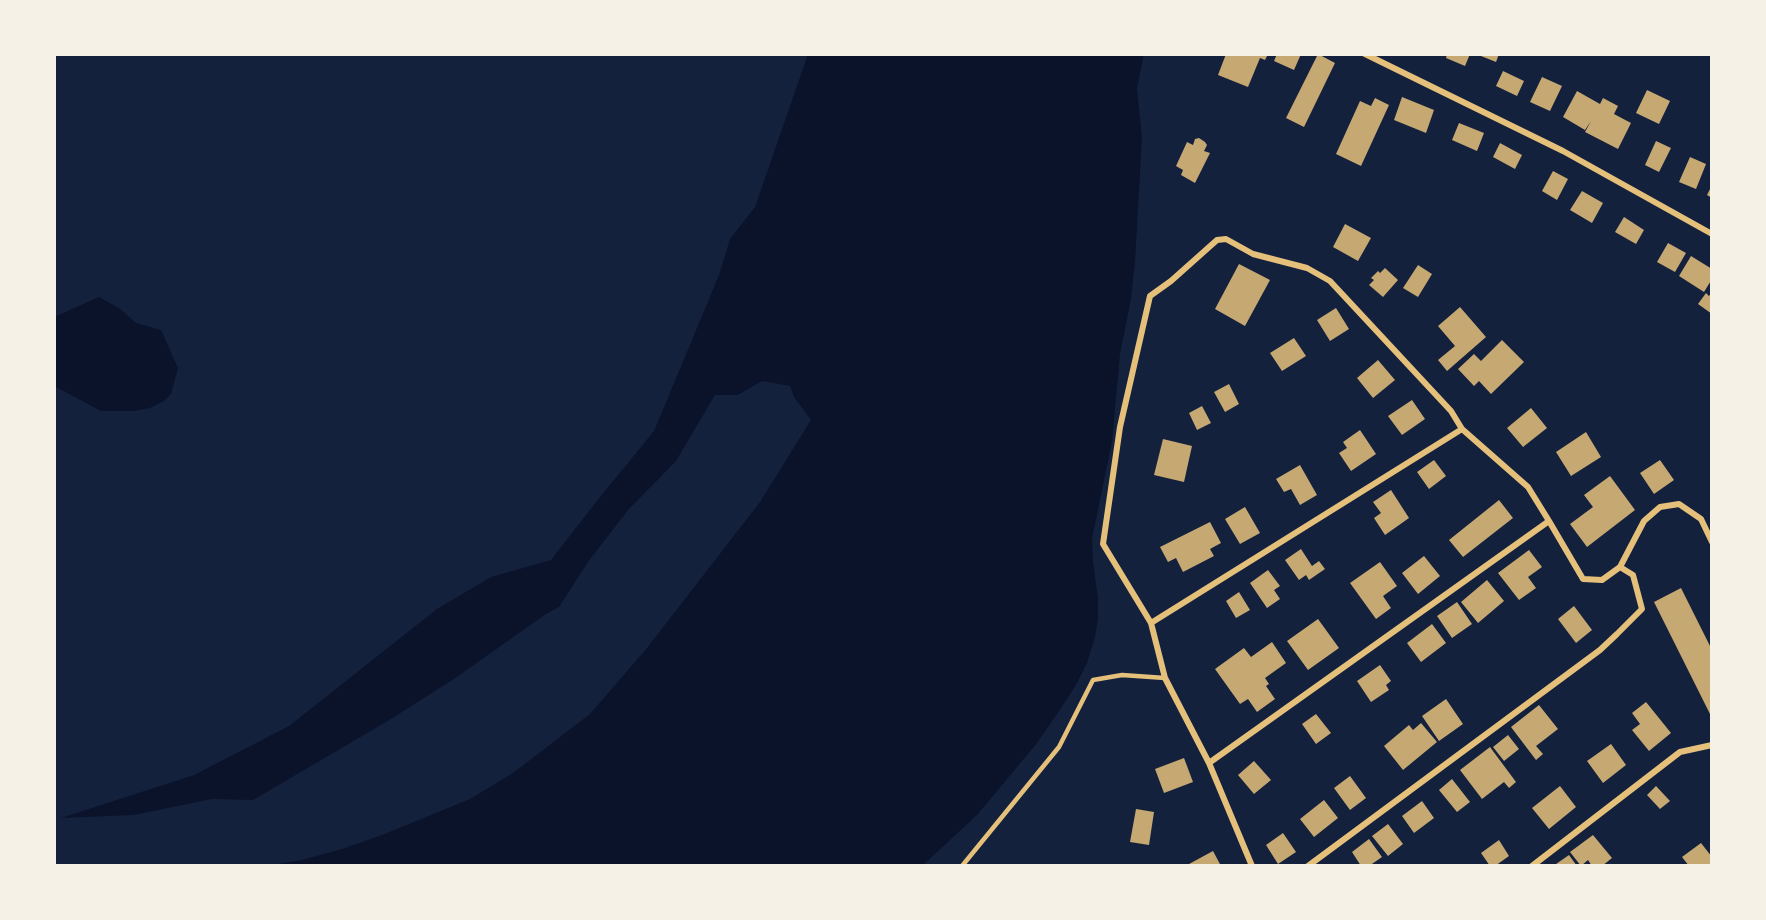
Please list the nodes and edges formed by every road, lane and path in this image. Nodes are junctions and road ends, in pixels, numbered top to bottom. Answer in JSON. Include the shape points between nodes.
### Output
{"nodes":[{"id":1,"x":1365,"y":54,"type":"edge"},
{"id":2,"x":1712,"y":234,"type":"edge"},
{"id":3,"x":1462,"y":429,"type":"junction"},
{"id":4,"x":1549,"y":521,"type":"junction"},
{"id":5,"x":1712,"y":542,"type":"edge"},
{"id":6,"x":1620,"y":567,"type":"junction"},
{"id":7,"x":1151,"y":623,"type":"junction"},
{"id":8,"x":1165,"y":678,"type":"junction"},
{"id":9,"x":1712,"y":745,"type":"edge"},
{"id":10,"x":1209,"y":763,"type":"junction"},
{"id":11,"x":962,"y":866,"type":"edge"},
{"id":12,"x":1252,"y":866,"type":"edge"},
{"id":13,"x":1308,"y":866,"type":"edge"},
{"id":14,"x":1532,"y":866,"type":"edge"}],
"edges":[{"from":1,"to":2,"type":"street","via":[[1563,151]]},
{"from":3,"to":4,"type":"street","via":[[1528,487]]},
{"from":3,"to":7,"type":"street"},
{"from":3,"to":7,"type":"street","via":[[1451,411],[1329,281],[1307,268],[1253,254],[1226,239],[1216,240],[1150,296],[1119,427],[1103,544]]},
{"from":4,"to":6,"type":"street","via":[[1583,579],[1602,580]]},
{"from":4,"to":10,"type":"street"},
{"from":5,"to":6,"type":"street","via":[[1701,519],[1679,504],[1660,507],[1644,521]]},
{"from":6,"to":13,"type":"street","via":[[1633,575],[1642,609],[1617,634]]},
{"from":7,"to":8,"type":"street"},
{"from":8,"to":10,"type":"street"},
{"from":8,"to":11,"type":"lane","via":[[1122,675],[1093,680],[1059,747]]},
{"from":9,"to":14,"type":"street","via":[[1680,752]]},
{"from":10,"to":12,"type":"street"}]}
